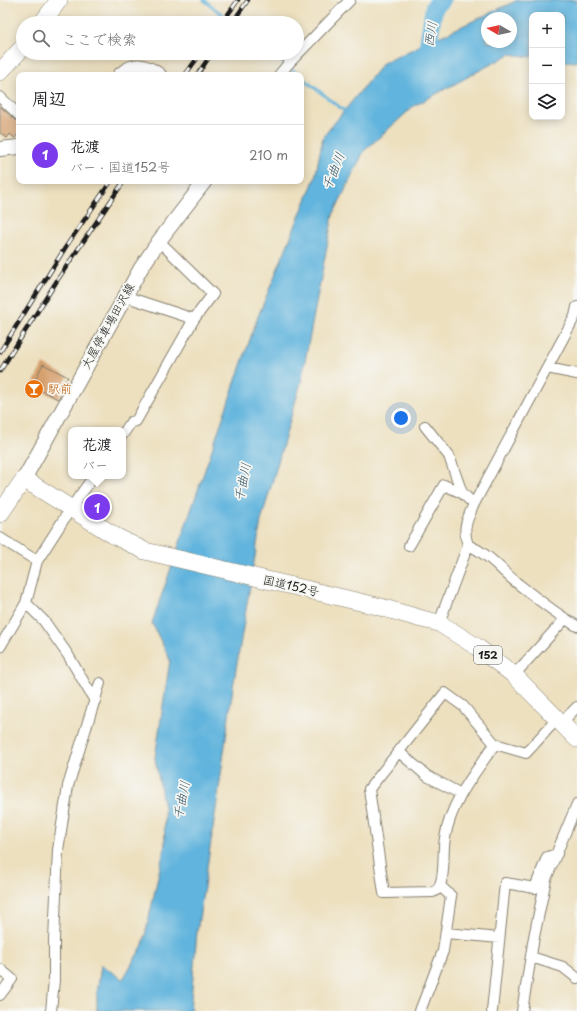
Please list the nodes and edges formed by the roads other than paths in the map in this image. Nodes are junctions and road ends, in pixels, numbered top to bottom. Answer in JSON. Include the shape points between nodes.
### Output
{"nodes":[{"id":1,"x":59,"y":0,"type":"edge"},
{"id":2,"x":350,"y":0,"type":"edge"},
{"id":3,"x":47,"y":16,"type":"edge"},
{"id":4,"x":304,"y":48,"type":"edge"},
{"id":5,"x":16,"y":55,"type":"edge"},
{"id":6,"x":293,"y":60,"type":"edge"},
{"id":7,"x":284,"y":69,"type":"edge"},
{"id":8,"x":0,"y":72,"type":"edge"},
{"id":9,"x":124,"y":72,"type":"edge"},
{"id":10,"x":155,"y":72,"type":"edge"},
{"id":11,"x":0,"y":97,"type":"edge"},
{"id":12,"x":16,"y":112,"type":"edge"},
{"id":13,"x":16,"y":147,"type":"edge"},
{"id":14,"x":0,"y":149,"type":"edge"},
{"id":15,"x":202,"y":184,"type":"edge"},
{"id":16,"x":159,"y":241,"type":"junction"},
{"id":17,"x":124,"y":296,"type":"junction"},
{"id":18,"x":576,"y":313,"type":"edge"},
{"id":19,"x":194,"y":319,"type":"junction"},
{"id":20,"x":547,"y":368,"type":"junction"},
{"id":21,"x":577,"y":374,"type":"edge"},
{"id":22,"x":425,"y":426,"type":"dead end"},
{"id":23,"x":126,"y":430,"type":"edge"},
{"id":24,"x":24,"y":479,"type":"junction"},
{"id":25,"x":92,"y":479,"type":"edge"},
{"id":26,"x":462,"y":493,"type":"junction"},
{"id":27,"x":474,"y":504,"type":"junction"},
{"id":28,"x":71,"y":508,"type":"junction"},
{"id":29,"x":0,"y":514,"type":"edge"},
{"id":30,"x":0,"y":538,"type":"edge"},
{"id":31,"x":468,"y":545,"type":"junction"},
{"id":32,"x":409,"y":546,"type":"dead end"},
{"id":33,"x":37,"y":561,"type":"junction"},
{"id":34,"x":26,"y":603,"type":"junction"},
{"id":35,"x":565,"y":619,"type":"junction"},
{"id":36,"x":439,"y":623,"type":"junction"},
{"id":37,"x":577,"y":626,"type":"edge"},
{"id":38,"x":0,"y":648,"type":"edge"},
{"id":39,"x":514,"y":675,"type":"junction"},
{"id":40,"x":100,"y":683,"type":"dead end"},
{"id":41,"x":95,"y":701,"type":"junction"},
{"id":42,"x":577,"y":707,"type":"edge"},
{"id":43,"x":559,"y":721,"type":"junction"},
{"id":44,"x":577,"y":739,"type":"edge"},
{"id":45,"x":496,"y":744,"type":"junction"},
{"id":46,"x":399,"y":752,"type":"junction"},
{"id":47,"x":461,"y":794,"type":"junction"},
{"id":48,"x":577,"y":804,"type":"edge"},
{"id":49,"x":556,"y":854,"type":"junction"},
{"id":50,"x":440,"y":886,"type":"junction"},
{"id":51,"x":446,"y":933,"type":"junction"},
{"id":52,"x":500,"y":938,"type":"junction"},
{"id":53,"x":531,"y":957,"type":"junction"},
{"id":54,"x":0,"y":969,"type":"edge"},
{"id":55,"x":577,"y":978,"type":"edge"},
{"id":56,"x":0,"y":996,"type":"edge"},
{"id":57,"x":51,"y":1011,"type":"edge"},
{"id":58,"x":420,"y":1011,"type":"edge"},
{"id":59,"x":492,"y":1011,"type":"edge"},
{"id":60,"x":522,"y":1011,"type":"edge"}],
"edges":[{"from":1,"to":3,"type":"highway"},
{"from":2,"to":4,"type":"street"},
{"from":5,"to":8,"type":"highway"},
{"from":6,"to":7,"type":"street"},
{"from":9,"to":10,"type":"main road","via":[[138,66],[150,68]]},
{"from":11,"to":12,"type":"street"},
{"from":13,"to":14,"type":"main road"},
{"from":15,"to":16,"type":"main road","name":"大屋停車場田沢線"},
{"from":16,"to":17,"type":"main road","name":"大屋停車場田沢線"},
{"from":16,"to":19,"type":"street","via":[[213,294]]},
{"from":17,"to":19,"type":"street"},
{"from":17,"to":24,"type":"main road","name":"大屋停車場田沢線"},
{"from":18,"to":20,"type":"street"},
{"from":19,"to":23,"type":"street","via":[[136,421],[131,422]]},
{"from":20,"to":21,"type":"street"},
{"from":20,"to":27,"type":"street"},
{"from":22,"to":26,"type":"street","via":[[449,456]]},
{"from":24,"to":28,"type":"highway","name":"国道152号","number":"152"},
{"from":24,"to":29,"type":"highway"},
{"from":25,"to":28,"type":"street"},
{"from":26,"to":27,"type":"street"},
{"from":26,"to":32,"type":"street","via":[[444,485]]},
{"from":27,"to":31,"type":"street","via":[[465,525]]},
{"from":28,"to":33,"type":"street"},
{"from":28,"to":36,"type":"highway","name":"国道152号","number":"152","via":[[115,536],[145,551]]},
{"from":30,"to":33,"type":"street"},
{"from":31,"to":35,"type":"street","via":[[481,551],[516,582]]},
{"from":31,"to":36,"type":"street"},
{"from":33,"to":34,"type":"street"},
{"from":34,"to":38,"type":"street"},
{"from":34,"to":41,"type":"street","via":[[44,621],[68,655]]},
{"from":35,"to":37,"type":"street"},
{"from":35,"to":39,"type":"street"},
{"from":36,"to":39,"type":"highway","name":"国道152号","number":"152","via":[[477,646]]},
{"from":39,"to":43,"type":"highway","name":"国道152号","number":"152"},
{"from":40,"to":41,"type":"street"},
{"from":41,"to":57,"type":"street","via":[[68,786],[58,850]]},
{"from":42,"to":43,"type":"street"},
{"from":43,"to":44,"type":"highway","name":"国道152号","number":"152"},
{"from":43,"to":45,"type":"street","via":[[526,753]]},
{"from":45,"to":46,"type":"street","via":[[463,706],[445,694]]},
{"from":45,"to":47,"type":"street"},
{"from":46,"to":47,"type":"street","via":[[427,776]]},
{"from":46,"to":50,"type":"street","via":[[369,789],[384,893],[433,892]]},
{"from":47,"to":50,"type":"street","via":[[445,838]]},
{"from":48,"to":49,"type":"street"},
{"from":49,"to":52,"type":"street","via":[[548,856],[535,888],[505,883]]},
{"from":49,"to":53,"type":"street","via":[[546,879]]},
{"from":50,"to":51,"type":"street","via":[[451,896]]},
{"from":51,"to":52,"type":"street"},
{"from":51,"to":58,"type":"street","via":[[443,952]]},
{"from":52,"to":59,"type":"street"},
{"from":53,"to":55,"type":"street","via":[[563,967]]},
{"from":53,"to":60,"type":"street"},
{"from":54,"to":56,"type":"street","via":[[12,979]]}]}
